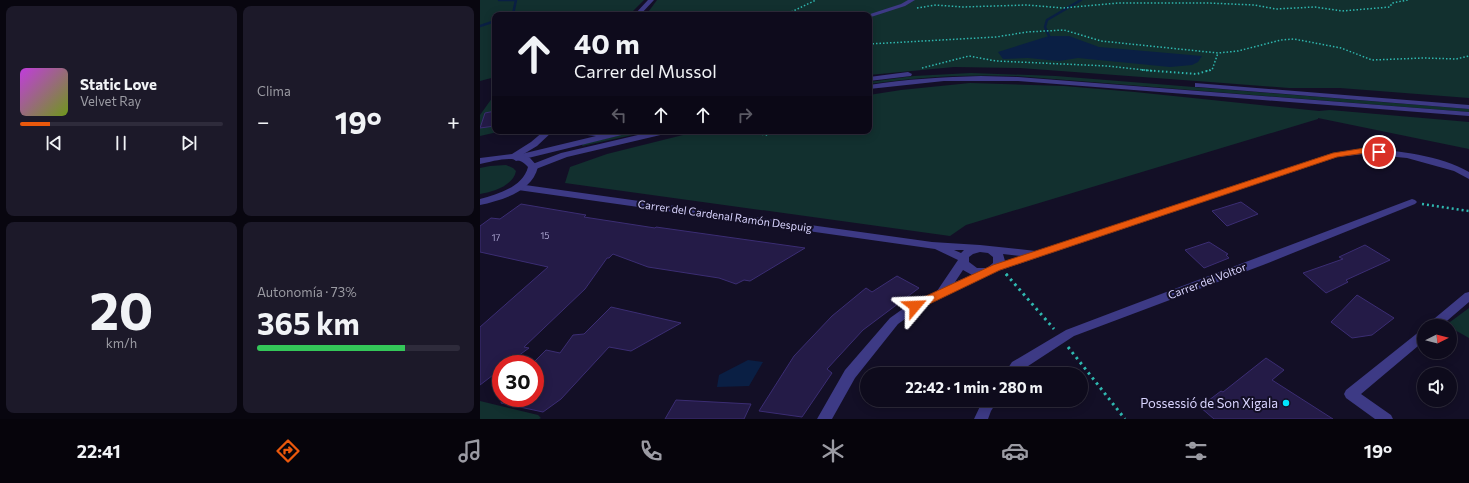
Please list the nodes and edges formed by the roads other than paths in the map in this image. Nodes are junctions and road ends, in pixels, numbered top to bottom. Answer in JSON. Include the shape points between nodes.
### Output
{"nodes":[{"id":1,"x":651,"y":0,"type":"edge"},
{"id":2,"x":912,"y":0,"type":"edge"},
{"id":3,"x":640,"y":12,"type":"edge"},
{"id":4,"x":872,"y":15,"type":"edge"},
{"id":5,"x":872,"y":79,"type":"edge"},
{"id":6,"x":872,"y":87,"type":"edge"},
{"id":7,"x":1469,"y":107,"type":"edge"},
{"id":8,"x":1469,"y":114,"type":"edge"},
{"id":9,"x":546,"y":134,"type":"edge"},
{"id":10,"x":593,"y":134,"type":"edge"},
{"id":11,"x":605,"y":134,"type":"edge"},
{"id":12,"x":613,"y":134,"type":"edge"},
{"id":13,"x":654,"y":134,"type":"edge"},
{"id":14,"x":515,"y":158,"type":"junction"},
{"id":15,"x":480,"y":161,"type":"edge"},
{"id":16,"x":533,"y":167,"type":"junction"},
{"id":17,"x":1469,"y":176,"type":"edge"},
{"id":18,"x":518,"y":187,"type":"junction"},
{"id":19,"x":480,"y":202,"type":"edge"},
{"id":20,"x":1412,"y":202,"type":"road end"},
{"id":21,"x":932,"y":245,"type":"junction"},
{"id":22,"x":980,"y":248,"type":"junction"},
{"id":23,"x":991,"y":250,"type":"junction"},
{"id":24,"x":1038,"y":253,"type":"junction"},
{"id":25,"x":963,"y":260,"type":"junction"},
{"id":26,"x":991,"y":270,"type":"junction"},
{"id":27,"x":941,"y":293,"type":"junction"},
{"id":28,"x":1469,"y":296,"type":"edge"},
{"id":29,"x":1441,"y":319,"type":"edge"},
{"id":30,"x":1417,"y":340,"type":"edge"},
{"id":31,"x":1016,"y":367,"type":"edge"},
{"id":32,"x":986,"y":407,"type":"edge"},
{"id":33,"x":824,"y":419,"type":"edge"},
{"id":34,"x":981,"y":419,"type":"edge"},
{"id":35,"x":1386,"y":419,"type":"edge"}],
"edges":[{"from":1,"to":3,"type":"street"},
{"from":2,"to":4,"type":"street"},
{"from":5,"to":7,"type":"street","via":[[929,72],[1018,72]]},
{"from":6,"to":8,"type":"street","via":[[931,79],[1018,79]]},
{"from":9,"to":14,"type":"street"},
{"from":10,"to":11,"type":"street"},
{"from":12,"to":14,"type":"street"},
{"from":13,"to":16,"type":"street","via":[[558,157]]},
{"from":14,"to":15,"type":"street"},
{"from":14,"to":16,"type":"street","via":[[528,160]]},
{"from":16,"to":18,"type":"street","via":[[530,177]]},
{"from":17,"to":24,"type":"street","via":[[1457,169],[1408,155],[1365,150],[1336,155]]},
{"from":18,"to":19,"type":"street"},
{"from":18,"to":21,"type":"street","name":"Carrer del Cardenal Ramón Despuig"},
{"from":20,"to":31,"type":"street","name":"Carrer del Voltor","via":[[1070,333]]},
{"from":21,"to":22,"type":"street","name":"Carrer del Cardenal Ramón Despuig"},
{"from":21,"to":25,"type":"street","name":"Carrer del Cardenal Ramón Despuig"},
{"from":22,"to":23,"type":"street"},
{"from":22,"to":25,"type":"street","via":[[969,251]]},
{"from":23,"to":24,"type":"street"},
{"from":23,"to":26,"type":"street","via":[[999,256],[999,264]]},
{"from":24,"to":26,"type":"street"},
{"from":25,"to":26,"type":"street","via":[[969,269],[980,272]]},
{"from":25,"to":27,"type":"street"},
{"from":26,"to":27,"type":"street"},
{"from":27,"to":33,"type":"street","via":[[915,306],[894,321],[850,374]]},
{"from":28,"to":29,"type":"street"},
{"from":30,"to":35,"type":"street","via":[[1352,394]]},
{"from":32,"to":34,"type":"street"}]}
